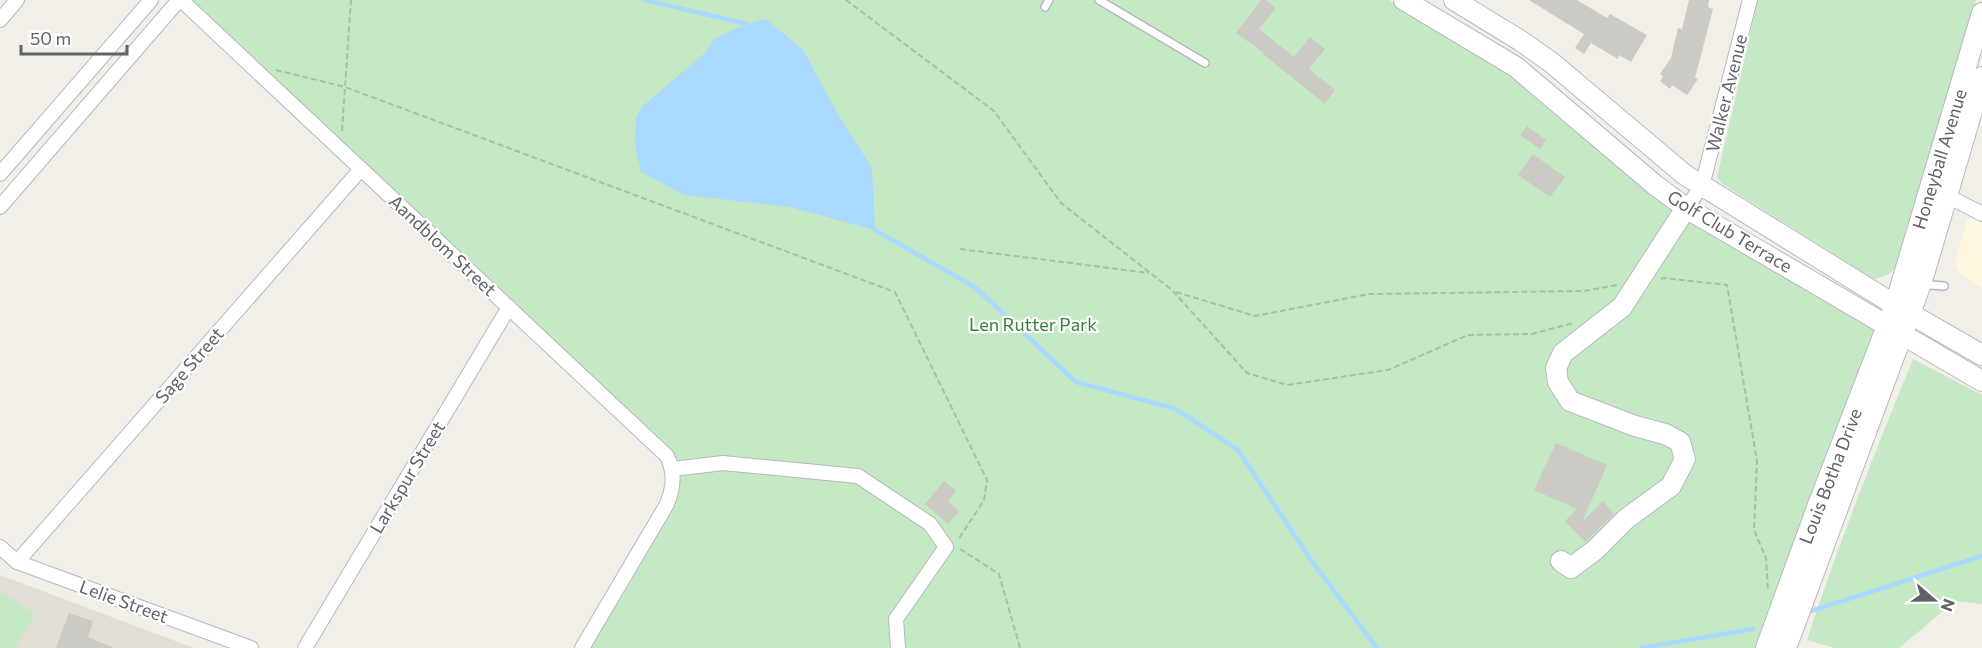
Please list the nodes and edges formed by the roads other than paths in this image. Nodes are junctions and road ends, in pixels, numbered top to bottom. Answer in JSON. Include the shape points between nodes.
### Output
{"nodes":[{"id":1,"x":17,"y":0,"type":"edge"},
{"id":2,"x":151,"y":0,"type":"edge"},
{"id":3,"x":180,"y":0,"type":"edge"},
{"id":4,"x":1099,"y":0,"type":"edge"},
{"id":5,"x":1404,"y":0,"type":"edge"},
{"id":6,"x":1454,"y":0,"type":"edge"},
{"id":7,"x":1750,"y":0,"type":"edge"},
{"id":8,"x":1982,"y":13,"type":"edge"},
{"id":9,"x":0,"y":20,"type":"edge"},
{"id":10,"x":1205,"y":63,"type":"dead end"},
{"id":11,"x":1982,"y":77,"type":"edge"},
{"id":12,"x":361,"y":169,"type":"junction"},
{"id":13,"x":0,"y":174,"type":"edge"},
{"id":14,"x":1702,"y":186,"type":"junction"},
{"id":15,"x":1939,"y":192,"type":"junction"},
{"id":16,"x":0,"y":207,"type":"edge"},
{"id":17,"x":1686,"y":208,"type":"junction"},
{"id":18,"x":1982,"y":214,"type":"edge"},
{"id":19,"x":1922,"y":281,"type":"junction"},
{"id":20,"x":1944,"y":286,"type":"dead end"},
{"id":21,"x":509,"y":307,"type":"junction"},
{"id":22,"x":1903,"y":309,"type":"junction"},
{"id":23,"x":1895,"y":329,"type":"junction"},
{"id":24,"x":1982,"y":355,"type":"edge"},
{"id":25,"x":1982,"y":381,"type":"edge"},
{"id":26,"x":673,"y":469,"type":"junction"},
{"id":27,"x":0,"y":547,"type":"edge"},
{"id":28,"x":1561,"y":561,"type":"dead end"},
{"id":29,"x":17,"y":562,"type":"junction"},
{"id":30,"x":1782,"y":631,"type":"edge"},
{"id":31,"x":251,"y":648,"type":"edge"},
{"id":32,"x":305,"y":648,"type":"edge"},
{"id":33,"x":582,"y":648,"type":"edge"},
{"id":34,"x":898,"y":648,"type":"edge"}],
"edges":[{"from":1,"to":9,"type":"street"},
{"from":2,"to":13,"type":"street"},
{"from":3,"to":12,"type":"street","name":"Aandblom Street"},
{"from":3,"to":16,"type":"street"},
{"from":4,"to":10,"type":"lane"},
{"from":5,"to":17,"type":"street","name":"Golf Club Terrace","via":[[1516,67]]},
{"from":6,"to":14,"type":"street","name":"Golf Club Terrace","via":[[1552,63],[1667,162]]},
{"from":7,"to":14,"type":"street","name":"Walker Avenue"},
{"from":8,"to":15,"type":"street","name":"Honeyball Avenue"},
{"from":11,"to":15,"type":"street","name":"Honeyball Avenue"},
{"from":12,"to":21,"type":"street","name":"Aandblom Street"},
{"from":12,"to":29,"type":"street","name":"Sage Street"},
{"from":14,"to":17,"type":"street"},
{"from":14,"to":22,"type":"street","name":"Golf Club Terrace"},
{"from":15,"to":18,"type":"street"},
{"from":15,"to":19,"type":"street","name":"Honeyball Avenue"},
{"from":15,"to":22,"type":"street","name":"Honeyball Avenue"},
{"from":17,"to":23,"type":"street","name":"Golf Club Terrace"},
{"from":17,"to":28,"type":"street","via":[[1622,307],[1563,353],[1556,368],[1558,382],[1570,401],[1665,434],[1680,442],[1685,459],[1671,486],[1626,519],[1595,550],[1571,568]]},
{"from":19,"to":20,"type":"lane"},
{"from":19,"to":22,"type":"street","name":"Honeyball Avenue"},
{"from":21,"to":26,"type":"street","name":"Aandblom Street","via":[[667,456]]},
{"from":21,"to":32,"type":"street","name":"Larkspur Street"},
{"from":22,"to":23,"type":"street","name":"Louis Botha Drive"},
{"from":22,"to":24,"type":"street","name":"Golf Club Terrace"},
{"from":23,"to":25,"type":"street","name":"Golf Club Terrace"},
{"from":23,"to":30,"type":"street","name":"Louis Botha Drive"},
{"from":26,"to":33,"type":"street","via":[[668,504]]},
{"from":26,"to":34,"type":"street","via":[[723,463],[858,476],[930,524],[946,547],[896,619]]},
{"from":27,"to":29,"type":"street","name":"Lelie Street"},
{"from":29,"to":31,"type":"street","name":"Lelie Street"}]}
